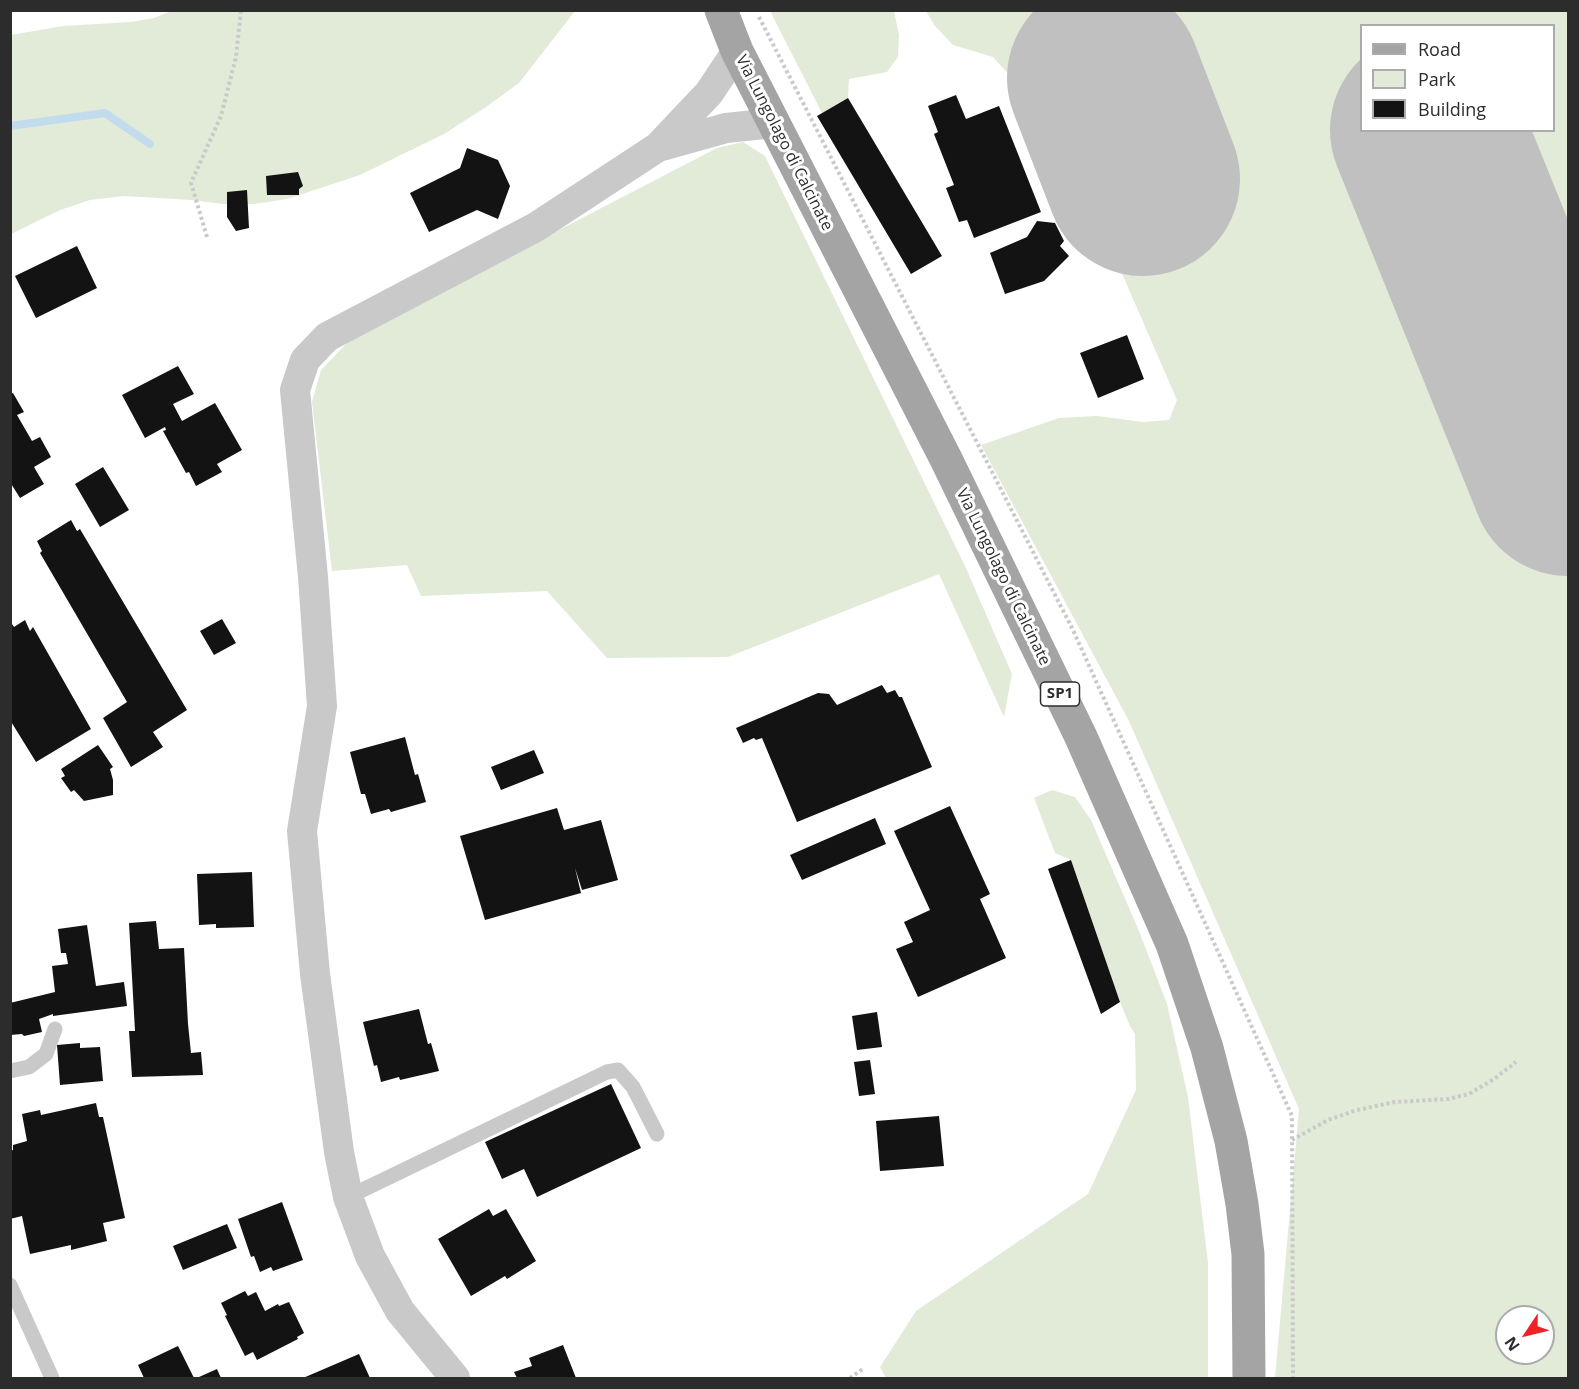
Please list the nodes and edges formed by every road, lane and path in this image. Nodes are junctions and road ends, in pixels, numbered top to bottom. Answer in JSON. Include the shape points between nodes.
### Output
{"nodes":[{"id":1,"x":241,"y":10,"type":"edge"},
{"id":2,"x":721,"y":10,"type":"edge"},
{"id":3,"x":737,"y":51,"type":"junction"},
{"id":4,"x":774,"y":123,"type":"junction"},
{"id":5,"x":658,"y":147,"type":"junction"},
{"id":6,"x":207,"y":237,"type":"dead end"},
{"id":7,"x":56,"y":1029,"type":"dead end"},
{"id":8,"x":1516,"y":1062,"type":"dead end"},
{"id":9,"x":10,"y":1071,"type":"edge"},
{"id":10,"x":657,"y":1134,"type":"dead end"},
{"id":11,"x":1292,"y":1141,"type":"dead end"},
{"id":12,"x":348,"y":1197,"type":"junction"},
{"id":13,"x":10,"y":1285,"type":"edge"},
{"id":14,"x":864,"y":1368,"type":"dead end"},
{"id":15,"x":52,"y":1378,"type":"edge"},
{"id":16,"x":455,"y":1378,"type":"edge"},
{"id":17,"x":850,"y":1378,"type":"edge"},
{"id":18,"x":1249,"y":1378,"type":"edge"}],
"edges":[{"from":1,"to":6,"type":"path","via":[[236,57],[221,116],[191,183]]},
{"from":2,"to":3,"type":"main road","name":"Via Lungolago di Calcinate","number":"SP1"},
{"from":3,"to":4,"type":"main road","name":"Via Lungolago di Calcinate","number":"SP1"},
{"from":3,"to":5,"type":"street","via":[[710,93]]},
{"from":4,"to":5,"type":"street","via":[[726,128]]},
{"from":4,"to":18,"type":"main road","name":"Via Lungolago di Calcinate","number":"SP1","via":[[941,449],[1077,727],[1172,944],[1208,1048],[1242,1204],[1248,1254]]},
{"from":5,"to":12,"type":"street","via":[[536,226],[327,336],[305,360],[295,390],[314,577],[322,706],[302,831],[315,974]]},
{"from":7,"to":9,"type":"lane","via":[[46,1054],[29,1068]]},
{"from":8,"to":11,"type":"path","via":[[1468,1094],[1357,1110],[1328,1120]]},
{"from":10,"to":12,"type":"lane","via":[[633,1088],[618,1070],[608,1072]]},
{"from":12,"to":16,"type":"street","via":[[370,1256],[400,1311]]},
{"from":13,"to":15,"type":"lane"},
{"from":14,"to":17,"type":"path"}]}
